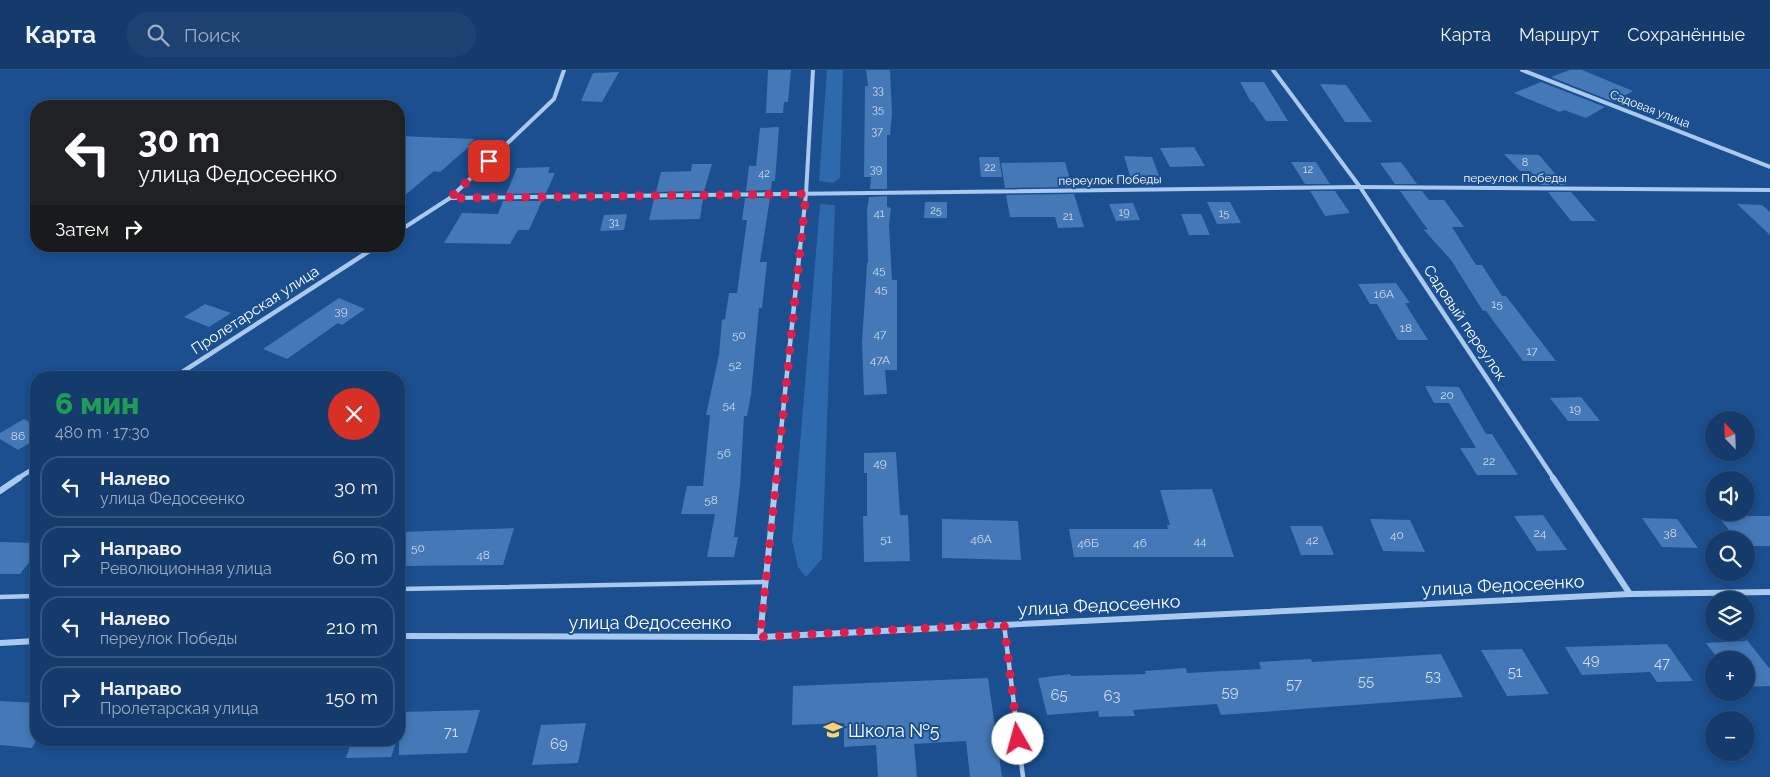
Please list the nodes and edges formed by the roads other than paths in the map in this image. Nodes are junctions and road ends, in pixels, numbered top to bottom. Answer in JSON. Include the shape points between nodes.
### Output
{"nodes":[{"id":1,"x":564,"y":70,"type":"edge"},
{"id":2,"x":813,"y":70,"type":"edge"},
{"id":3,"x":1273,"y":70,"type":"edge"},
{"id":4,"x":1522,"y":70,"type":"edge"},
{"id":5,"x":1770,"y":166,"type":"edge"},
{"id":6,"x":1360,"y":186,"type":"junction"},
{"id":7,"x":1770,"y":190,"type":"edge"},
{"id":8,"x":806,"y":194,"type":"junction"},
{"id":9,"x":450,"y":198,"type":"junction"},
{"id":10,"x":405,"y":227,"type":"edge"},
{"id":11,"x":367,"y":252,"type":"edge"},
{"id":12,"x":184,"y":371,"type":"edge"},
{"id":13,"x":30,"y":471,"type":"edge"},
{"id":14,"x":0,"y":491,"type":"edge"},
{"id":15,"x":766,"y":582,"type":"junction"},
{"id":16,"x":405,"y":589,"type":"edge"},
{"id":17,"x":1770,"y":592,"type":"edge"},
{"id":18,"x":1630,"y":594,"type":"junction"},
{"id":19,"x":30,"y":596,"type":"edge"},
{"id":20,"x":0,"y":597,"type":"edge"},
{"id":21,"x":1004,"y":624,"type":"junction"},
{"id":22,"x":405,"y":636,"type":"edge"},
{"id":23,"x":760,"y":637,"type":"junction"},
{"id":24,"x":30,"y":641,"type":"edge"},
{"id":25,"x":0,"y":642,"type":"edge"},
{"id":26,"x":1023,"y":777,"type":"edge"}],
"edges":[{"from":1,"to":9,"type":"street","via":[[554,99]]},
{"from":2,"to":8,"type":"street"},
{"from":3,"to":6,"type":"street","name":"Садовый переулок"},
{"from":4,"to":5,"type":"street","name":"Садовая улица"},
{"from":6,"to":7,"type":"street","name":"переулок Победы"},
{"from":6,"to":8,"type":"street","name":"переулок Победы"},
{"from":6,"to":18,"type":"street","name":"Садовый переулок"},
{"from":8,"to":9,"type":"street","name":"переулок Победы"},
{"from":8,"to":15,"type":"street"},
{"from":9,"to":10,"type":"street"},
{"from":11,"to":12,"type":"street","name":"Пролетарская улица"},
{"from":13,"to":14,"type":"street"},
{"from":15,"to":16,"type":"lane"},
{"from":15,"to":23,"type":"street"},
{"from":17,"to":18,"type":"street","name":"улица Федосеенко"},
{"from":18,"to":21,"type":"street","name":"улица Федосеенко"},
{"from":19,"to":20,"type":"lane"},
{"from":21,"to":23,"type":"street","name":"улица Федосеенко"},
{"from":21,"to":26,"type":"lane"},
{"from":22,"to":23,"type":"street","name":"улица Федосеенко"},
{"from":24,"to":25,"type":"street"}]}
